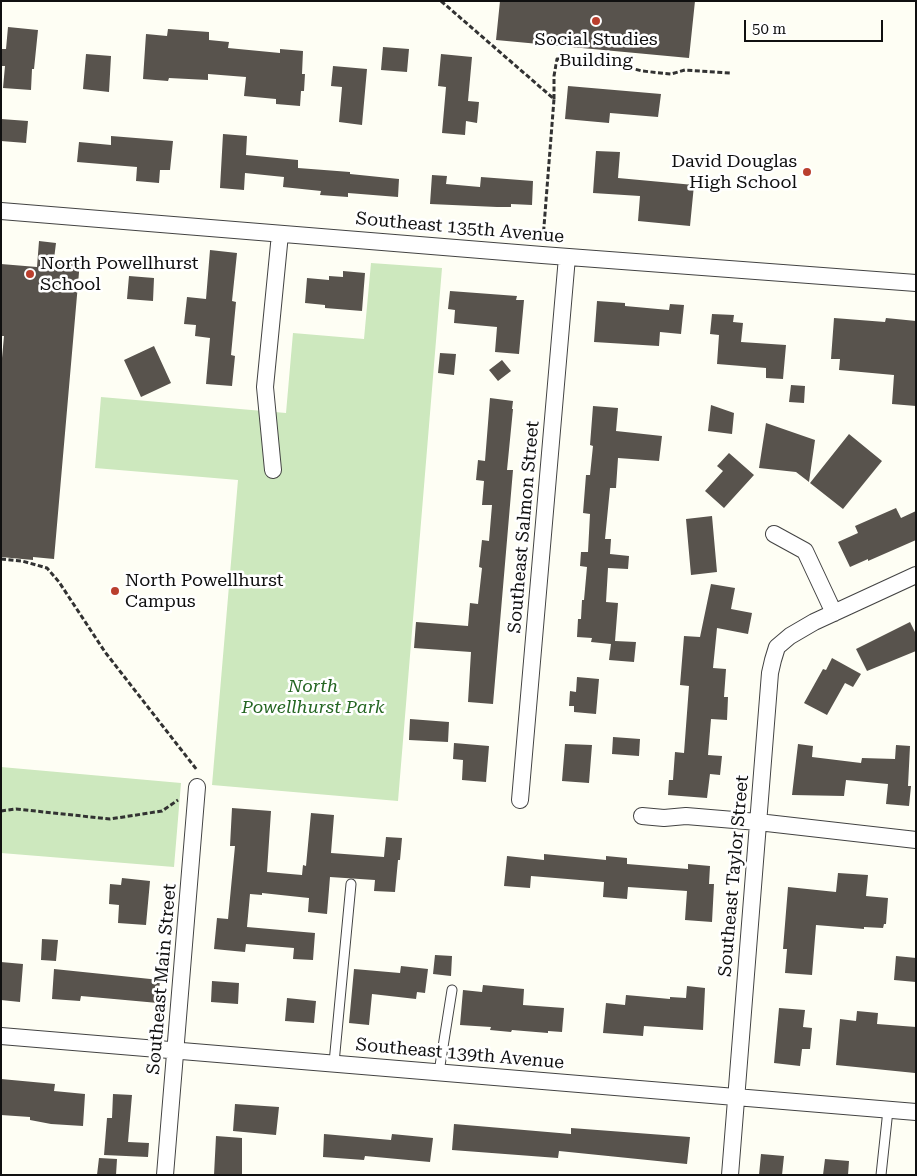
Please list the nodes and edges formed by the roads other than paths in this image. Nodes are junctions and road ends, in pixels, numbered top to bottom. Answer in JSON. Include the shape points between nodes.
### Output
{"nodes":[{"id":1,"x":1,"y":211,"type":"edge"},
{"id":2,"x":280,"y":234,"type":"junction"},
{"id":3,"x":567,"y":257,"type":"junction"},
{"id":4,"x":916,"y":283,"type":"edge"},
{"id":5,"x":273,"y":470,"type":"dead end"},
{"id":6,"x":774,"y":534,"type":"dead end"},
{"id":7,"x":916,"y":575,"type":"edge"},
{"id":8,"x":834,"y":613,"type":"junction"},
{"id":9,"x":197,"y":787,"type":"road end"},
{"id":10,"x":520,"y":800,"type":"dead end"},
{"id":11,"x":642,"y":816,"type":"dead end"},
{"id":12,"x":758,"y":822,"type":"junction"},
{"id":13,"x":914,"y":840,"type":"edge"},
{"id":14,"x":351,"y":884,"type":"dead end"},
{"id":15,"x":452,"y":990,"type":"dead end"},
{"id":16,"x":1,"y":1036,"type":"edge"},
{"id":17,"x":176,"y":1050,"type":"junction"},
{"id":18,"x":334,"y":1064,"type":"junction"},
{"id":19,"x":439,"y":1072,"type":"junction"},
{"id":20,"x":736,"y":1096,"type":"junction"},
{"id":21,"x":888,"y":1110,"type":"junction"},
{"id":22,"x":916,"y":1112,"type":"edge"},
{"id":23,"x":165,"y":1175,"type":"edge"},
{"id":24,"x":730,"y":1175,"type":"edge"},
{"id":25,"x":881,"y":1175,"type":"edge"}],
"edges":[{"from":1,"to":2,"type":"street","name":"Southeast 135th Avenue"},
{"from":2,"to":3,"type":"street","name":"Southeast 135th Avenue"},
{"from":2,"to":5,"type":"street","via":[[265,387]]},
{"from":3,"to":4,"type":"street","name":"Southeast 135th Avenue"},
{"from":3,"to":10,"type":"street","name":"Southeast Salmon Street"},
{"from":6,"to":8,"type":"street","via":[[805,551]]},
{"from":7,"to":8,"type":"street","name":"Southeast Taylor Street"},
{"from":8,"to":12,"type":"street","name":"Southeast Taylor Street","via":[[790,636],[777,647],[770,673]]},
{"from":9,"to":17,"type":"street","name":"Southeast Main Street"},
{"from":11,"to":12,"type":"street"},
{"from":12,"to":13,"type":"street"},
{"from":12,"to":20,"type":"street","name":"Southeast Taylor Street"},
{"from":14,"to":18,"type":"lane"},
{"from":15,"to":19,"type":"lane"},
{"from":16,"to":17,"type":"street","name":"Southeast 139th Avenue"},
{"from":17,"to":18,"type":"street","name":"Southeast 139th Avenue"},
{"from":17,"to":23,"type":"street","name":"Southeast Main Street"},
{"from":18,"to":19,"type":"street","name":"Southeast 139th Avenue"},
{"from":19,"to":20,"type":"street","name":"Southeast 139th Avenue"},
{"from":20,"to":21,"type":"street","name":"Southeast 139th Avenue"},
{"from":20,"to":24,"type":"street","name":"Southeast Taylor Street"},
{"from":21,"to":22,"type":"street","name":"Southeast 139th Avenue"},
{"from":21,"to":25,"type":"lane"}]}
